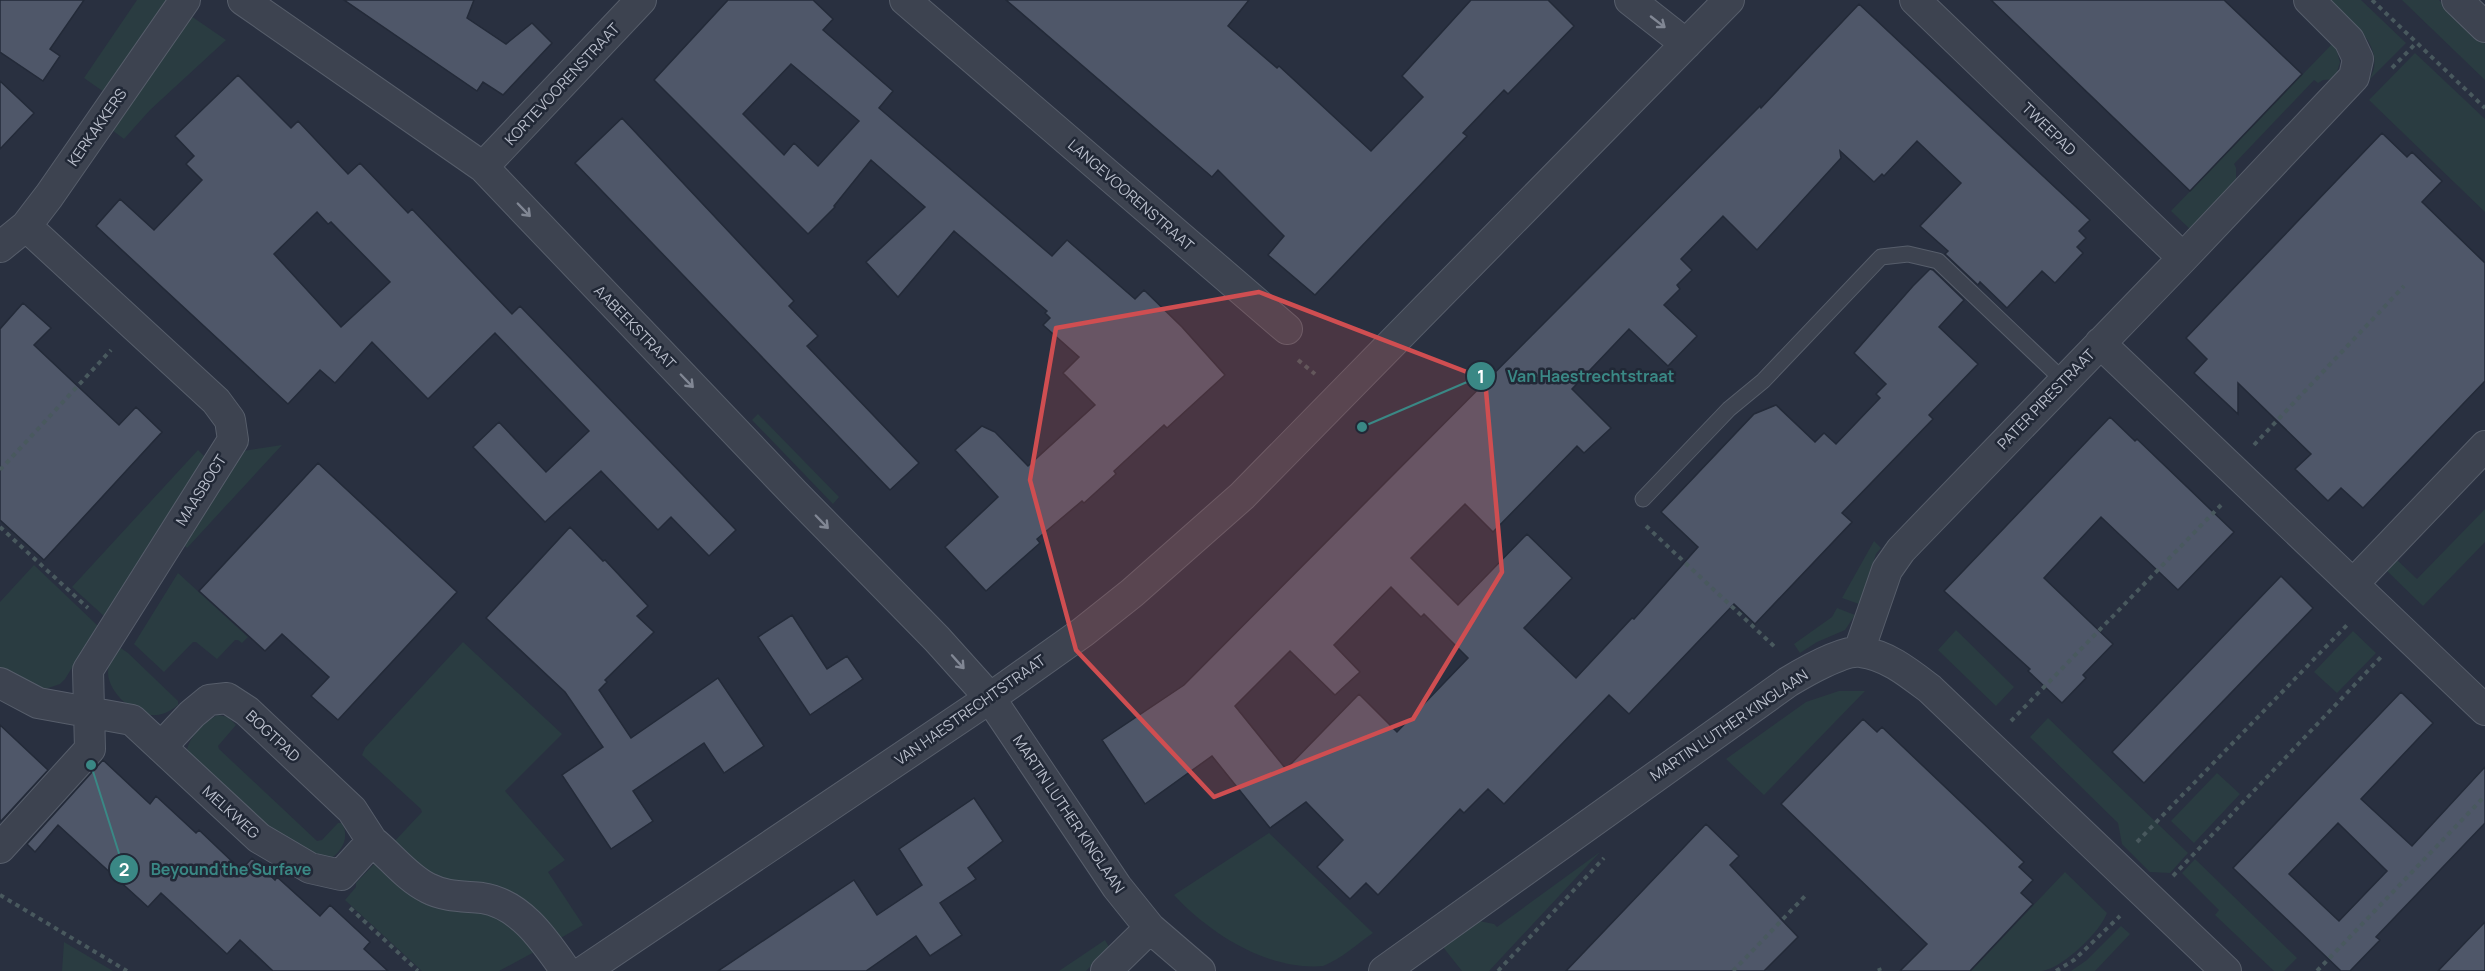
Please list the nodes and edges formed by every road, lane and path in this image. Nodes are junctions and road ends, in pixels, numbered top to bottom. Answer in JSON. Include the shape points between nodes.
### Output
{"nodes":[{"id":1,"x":185,"y":0,"type":"edge"},
{"id":2,"x":243,"y":0,"type":"edge"},
{"id":3,"x":641,"y":0,"type":"edge"},
{"id":4,"x":905,"y":0,"type":"edge"},
{"id":5,"x":1630,"y":0,"type":"edge"},
{"id":6,"x":1729,"y":0,"type":"edge"},
{"id":7,"x":1915,"y":0,"type":"edge"},
{"id":8,"x":2309,"y":0,"type":"edge"},
{"id":9,"x":2372,"y":0,"type":"edge"},
{"id":10,"x":2457,"y":0,"type":"edge"},
{"id":11,"x":2485,"y":27,"type":"edge"},
{"id":12,"x":1686,"y":44,"type":"junction"},
{"id":13,"x":2485,"y":108,"type":"edge"},
{"id":14,"x":483,"y":167,"type":"junction"},
{"id":15,"x":26,"y":226,"type":"junction"},
{"id":16,"x":0,"y":247,"type":"edge"},
{"id":17,"x":2183,"y":258,"type":"junction"},
{"id":18,"x":2404,"y":286,"type":"dead end"},
{"id":19,"x":134,"y":325,"type":"junction"},
{"id":20,"x":1287,"y":329,"type":"joint"},
{"id":21,"x":2100,"y":343,"type":"junction"},
{"id":22,"x":2064,"y":380,"type":"junction"},
{"id":23,"x":1339,"y":396,"type":"junction"},
{"id":24,"x":2485,"y":446,"type":"edge"},
{"id":25,"x":0,"y":470,"type":"edge"},
{"id":26,"x":2238,"y":474,"type":"junction"},
{"id":27,"x":1643,"y":499,"type":"joint"},
{"id":28,"x":0,"y":527,"type":"edge"},
{"id":29,"x":2362,"y":593,"type":"junction"},
{"id":30,"x":112,"y":631,"type":"junction"},
{"id":31,"x":2404,"y":633,"type":"junction"},
{"id":32,"x":1859,"y":651,"type":"junction"},
{"id":33,"x":1807,"y":671,"type":"junction"},
{"id":34,"x":0,"y":683,"type":"edge"},
{"id":35,"x":990,"y":698,"type":"junction"},
{"id":36,"x":2485,"y":710,"type":"edge"},
{"id":37,"x":88,"y":712,"type":"junction"},
{"id":38,"x":1989,"y":744,"type":"junction"},
{"id":39,"x":161,"y":747,"type":"junction"},
{"id":40,"x":2485,"y":796,"type":"edge"},
{"id":41,"x":372,"y":841,"type":"junction"},
{"id":42,"x":0,"y":848,"type":"edge"},
{"id":43,"x":1611,"y":851,"type":"dead end"},
{"id":44,"x":2115,"y":865,"type":"junction"},
{"id":45,"x":341,"y":875,"type":"junction"},
{"id":46,"x":0,"y":895,"type":"edge"},
{"id":47,"x":1805,"y":896,"type":"dead end"},
{"id":48,"x":2151,"y":900,"type":"junction"},
{"id":49,"x":1150,"y":928,"type":"junction"},
{"id":50,"x":1423,"y":960,"type":"edge"},
{"id":51,"x":127,"y":971,"type":"edge"},
{"id":52,"x":418,"y":971,"type":"edge"},
{"id":53,"x":566,"y":971,"type":"edge"},
{"id":54,"x":584,"y":971,"type":"edge"},
{"id":55,"x":1106,"y":971,"type":"edge"},
{"id":56,"x":1200,"y":971,"type":"edge"},
{"id":57,"x":1384,"y":971,"type":"edge"},
{"id":58,"x":1498,"y":971,"type":"edge"},
{"id":59,"x":1733,"y":971,"type":"edge"},
{"id":60,"x":2056,"y":971,"type":"edge"},
{"id":61,"x":2226,"y":971,"type":"edge"},
{"id":62,"x":2317,"y":971,"type":"edge"}],
"edges":[{"from":1,"to":15,"type":"street","name":"KERKAKKERS"},
{"from":2,"to":14,"type":"street","name":"AABEEKSTRAAT"},
{"from":3,"to":14,"type":"street","name":"KORTEVOORENSTRAAT"},
{"from":4,"to":20,"type":"street","name":"LANGEVOORENSTRAAT"},
{"from":5,"to":12,"type":"street","one_way":true},
{"from":6,"to":12,"type":"street","name":"VAN HAESTRECHTSTRAAT"},
{"from":7,"to":17,"type":"street","name":"TWEEPAD"},
{"from":8,"to":17,"type":"street","via":[[2349,40],[2358,58],[2354,77]]},
{"from":9,"to":13,"type":"path"},
{"from":10,"to":11,"type":"street"},
{"from":12,"to":23,"type":"street","name":"VAN HAESTRECHTSTRAAT"},
{"from":14,"to":35,"type":"street","name":"AABEEKSTRAAT","one_way":true},
{"from":15,"to":16,"type":"street","name":"KERKAKKERS"},
{"from":15,"to":19,"type":"street","name":"MAASBOGT"},
{"from":17,"to":21,"type":"street"},
{"from":18,"to":26,"type":"path"},
{"from":19,"to":25,"type":"path"},
{"from":19,"to":30,"type":"street","name":"MAASBOGT","via":[[216,401],[230,420],[233,440]]},
{"from":20,"to":23,"type":"path","via":[[1284,347]]},
{"from":21,"to":22,"type":"street","name":"PATER PIRESTRAAT"},
{"from":21,"to":26,"type":"street","name":"PATER PIRESTRAAT"},
{"from":22,"to":27,"type":"lane","via":[[1938,261],[1908,254],[1881,257]]},
{"from":22,"to":32,"type":"street","name":"PATER PIRESTRAAT","via":[[1901,550],[1887,570]]},
{"from":23,"to":35,"type":"street","name":"VAN HAESTRECHTSTRAAT","via":[[1190,545],[1083,632]]},
{"from":24,"to":29,"type":"street"},
{"from":26,"to":29,"type":"street","name":"PATER PIRESTRAAT"},
{"from":26,"to":38,"type":"path"},
{"from":27,"to":33,"type":"path","via":[[1646,527],[1776,650],[1786,643]]},
{"from":28,"to":30,"type":"path"},
{"from":29,"to":31,"type":"street","name":"PATER PIRESTRAAT"},
{"from":29,"to":44,"type":"path"},
{"from":30,"to":37,"type":"street","name":"MAASBOGT","via":[[88,670]]},
{"from":31,"to":36,"type":"street","name":"PATER PIRESTRAAT"},
{"from":31,"to":48,"type":"path"},
{"from":32,"to":33,"type":"street","name":"MARTIN LUTHER KINGLAAN"},
{"from":32,"to":38,"type":"street","via":[[1899,666],[1930,688]]},
{"from":33,"to":50,"type":"street","name":"MARTIN LUTHER KINGLAAN","via":[[1669,765]]},
{"from":34,"to":37,"type":"street","name":"MELKWEG","via":[[38,703]]},
{"from":35,"to":49,"type":"street","name":"MARTIN LUTHER KINGLAAN","via":[[1117,887]]},
{"from":35,"to":54,"type":"street","name":"VAN HAESTRECHTSTRAAT"},
{"from":37,"to":39,"type":"street","name":"MELKWEG","via":[[132,720]]},
{"from":37,"to":42,"type":"street","name":"MAASBOGT","via":[[90,749]]},
{"from":38,"to":44,"type":"street"},
{"from":39,"to":41,"type":"street","name":"BOGTPAD","via":[[209,700],[227,698],[247,711],[352,810]]},
{"from":39,"to":45,"type":"street","name":"MELKWEG","via":[[259,838],[310,868]]},
{"from":40,"to":62,"type":"path"},
{"from":41,"to":45,"type":"street"},
{"from":41,"to":53,"type":"street","via":[[425,887],[442,894],[497,902],[516,912],[548,945]]},
{"from":43,"to":58,"type":"path"},
{"from":44,"to":48,"type":"street"},
{"from":45,"to":52,"type":"path","via":[[341,900]]},
{"from":46,"to":51,"type":"path"},
{"from":47,"to":59,"type":"path"},
{"from":48,"to":60,"type":"path","via":[[2115,919],[2074,960]]},
{"from":48,"to":61,"type":"street"},
{"from":49,"to":55,"type":"street"},
{"from":49,"to":56,"type":"street","name":"MARTIN LUTHER KINGLAAN"},
{"from":50,"to":57,"type":"street","name":"MARTIN LUTHER KINGLAAN"}]}
